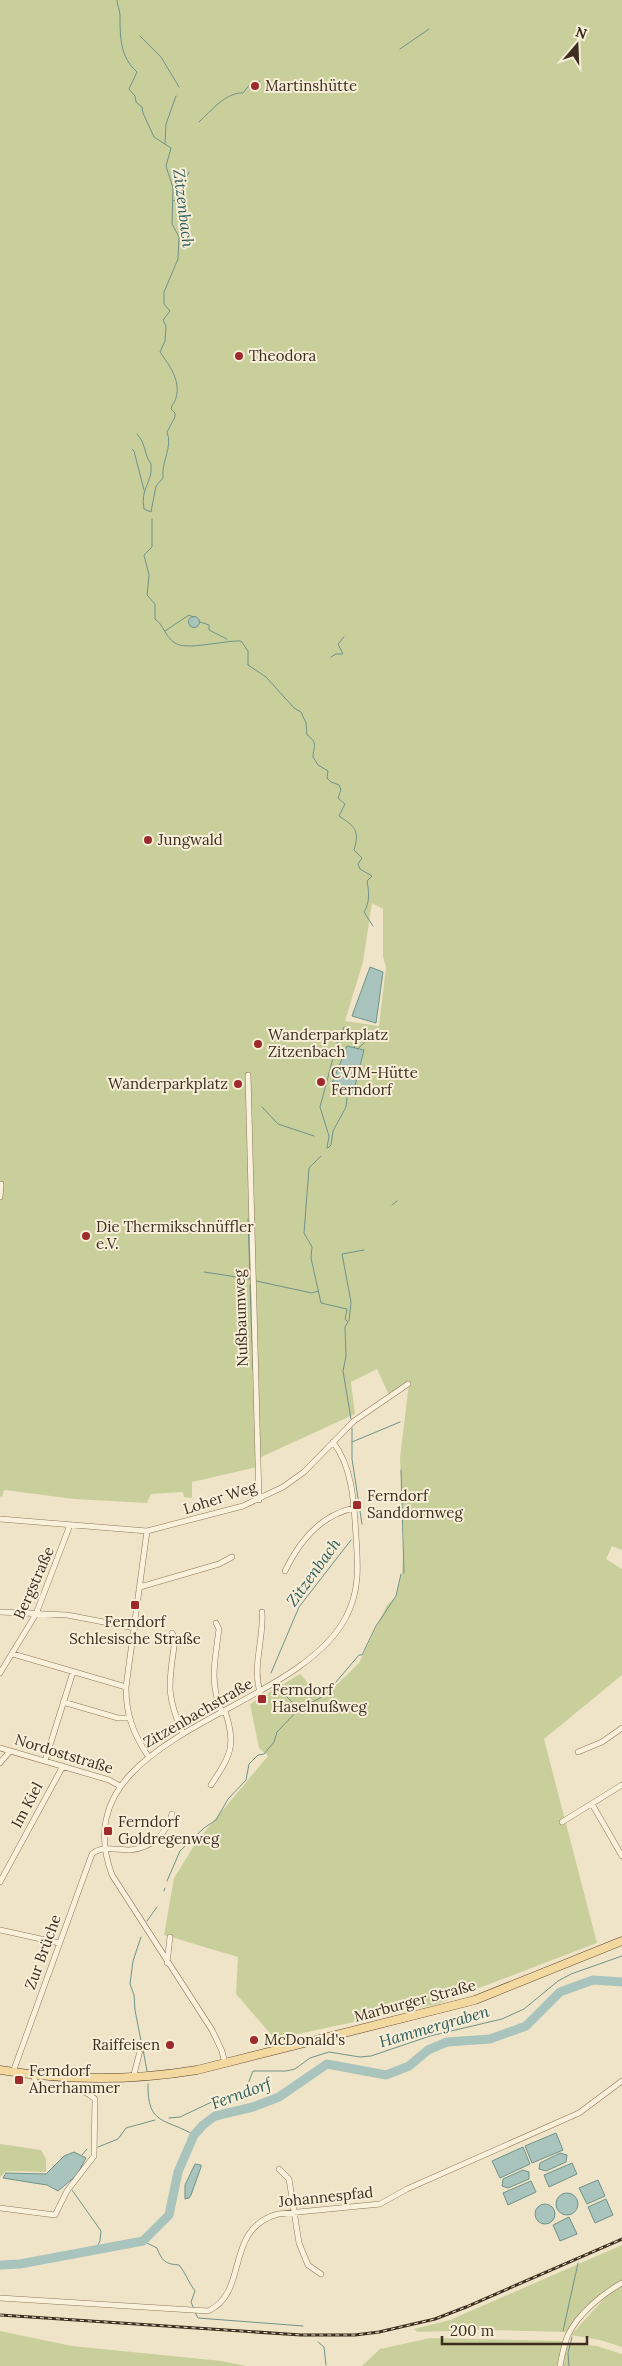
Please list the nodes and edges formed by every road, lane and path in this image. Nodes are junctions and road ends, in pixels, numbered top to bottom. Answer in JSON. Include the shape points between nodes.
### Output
{"nodes":[{"id":1,"x":248,"y":1076,"type":"dead end"},
{"id":2,"x":1,"y":1184,"type":"dead end"},
{"id":3,"x":0,"y":1197,"type":"edge"},
{"id":4,"x":408,"y":1384,"type":"dead end"},
{"id":5,"x":334,"y":1442,"type":"junction"},
{"id":6,"x":259,"y":1500,"type":"junction"},
{"id":7,"x":354,"y":1508,"type":"junction"},
{"id":8,"x":0,"y":1519,"type":"edge"},
{"id":9,"x":70,"y":1525,"type":"junction"},
{"id":10,"x":147,"y":1531,"type":"junction"},
{"id":11,"x":232,"y":1557,"type":"dead end"},
{"id":12,"x":286,"y":1571,"type":"dead end"},
{"id":13,"x":140,"y":1587,"type":"junction"},
{"id":14,"x":0,"y":1612,"type":"edge"},
{"id":15,"x":262,"y":1612,"type":"dead end"},
{"id":16,"x":36,"y":1614,"type":"junction"},
{"id":17,"x":216,"y":1623,"type":"dead end"},
{"id":18,"x":135,"y":1628,"type":"junction"},
{"id":19,"x":172,"y":1633,"type":"dead end"},
{"id":20,"x":13,"y":1654,"type":"junction"},
{"id":21,"x":73,"y":1672,"type":"junction"},
{"id":22,"x":0,"y":1673,"type":"edge"},
{"id":23,"x":126,"y":1687,"type":"junction"},
{"id":24,"x":260,"y":1692,"type":"junction"},
{"id":25,"x":62,"y":1702,"type":"junction"},
{"id":26,"x":223,"y":1712,"type":"junction"},
{"id":27,"x":128,"y":1718,"type":"junction"},
{"id":28,"x":622,"y":1728,"type":"edge"},
{"id":29,"x":184,"y":1734,"type":"junction"},
{"id":30,"x":0,"y":1748,"type":"edge"},
{"id":31,"x":10,"y":1751,"type":"junction"},
{"id":32,"x":578,"y":1752,"type":"dead end"},
{"id":33,"x":148,"y":1756,"type":"junction"},
{"id":34,"x":45,"y":1761,"type":"junction"},
{"id":35,"x":0,"y":1763,"type":"edge"},
{"id":36,"x":63,"y":1766,"type":"junction"},
{"id":37,"x":211,"y":1785,"type":"dead end"},
{"id":38,"x":622,"y":1785,"type":"edge"},
{"id":39,"x":120,"y":1786,"type":"junction"},
{"id":40,"x":592,"y":1804,"type":"junction"},
{"id":41,"x":172,"y":1814,"type":"dead end"},
{"id":42,"x":562,"y":1822,"type":"dead end"},
{"id":43,"x":104,"y":1848,"type":"junction"},
{"id":44,"x":622,"y":1856,"type":"edge"},
{"id":45,"x":0,"y":1882,"type":"edge"},
{"id":46,"x":0,"y":1930,"type":"edge"},
{"id":47,"x":170,"y":1938,"type":"dead end"},
{"id":48,"x":622,"y":1941,"type":"edge"},
{"id":49,"x":59,"y":1942,"type":"junction"},
{"id":50,"x":167,"y":1963,"type":"junction"},
{"id":51,"x":141,"y":2047,"type":"dead end"},
{"id":52,"x":225,"y":2064,"type":"junction"},
{"id":53,"x":0,"y":2070,"type":"edge"},
{"id":54,"x":13,"y":2072,"type":"junction"},
{"id":55,"x":34,"y":2076,"type":"junction"},
{"id":56,"x":133,"y":2079,"type":"junction"},
{"id":57,"x":622,"y":2081,"type":"edge"},
{"id":58,"x":279,"y":2169,"type":"dead end"},
{"id":59,"x":0,"y":2208,"type":"edge"},
{"id":60,"x":295,"y":2212,"type":"junction"},
{"id":61,"x":321,"y":2274,"type":"dead end"},
{"id":62,"x":622,"y":2283,"type":"edge"},
{"id":63,"x":0,"y":2298,"type":"edge"},
{"id":64,"x":560,"y":2366,"type":"edge"}],
"edges":[{"from":1,"to":6,"type":"street","name":"Nußbaumweg"},
{"from":2,"to":3,"type":"street"},
{"from":4,"to":5,"type":"street","name":"Loher Weg","via":[[354,1421]]},
{"from":5,"to":6,"type":"street","name":"Loher Weg","via":[[304,1472]]},
{"from":5,"to":7,"type":"street","name":"Zitzenbachstraße","via":[[346,1463]]},
{"from":6,"to":10,"type":"street","name":"Loher Weg"},
{"from":7,"to":12,"type":"street","via":[[342,1510],[317,1526],[298,1548]]},
{"from":7,"to":24,"type":"street","name":"Zitzenbachstraße","via":[[359,1574],[346,1618],[316,1653]]},
{"from":8,"to":9,"type":"street","name":"Loher Weg"},
{"from":9,"to":10,"type":"street","name":"Loher Weg"},
{"from":9,"to":16,"type":"street","name":"Bergstraße"},
{"from":10,"to":13,"type":"street"},
{"from":11,"to":13,"type":"street","via":[[219,1564]]},
{"from":13,"to":18,"type":"street"},
{"from":14,"to":16,"type":"street"},
{"from":15,"to":24,"type":"street","via":[[256,1678]]},
{"from":16,"to":18,"type":"street","via":[[67,1615]]},
{"from":16,"to":20,"type":"street","name":"Bergstraße"},
{"from":17,"to":26,"type":"street","via":[[219,1629],[212,1680],[214,1694]]},
{"from":18,"to":23,"type":"street"},
{"from":19,"to":29,"type":"street","via":[[175,1640],[169,1696]]},
{"from":20,"to":21,"type":"street"},
{"from":20,"to":22,"type":"street","name":"Bergstraße"},
{"from":21,"to":23,"type":"street"},
{"from":21,"to":25,"type":"street"},
{"from":23,"to":27,"type":"street"},
{"from":24,"to":26,"type":"street","name":"Zitzenbachstraße"},
{"from":25,"to":27,"type":"street"},
{"from":25,"to":34,"type":"street"},
{"from":26,"to":29,"type":"street","name":"Zitzenbachstraße"},
{"from":26,"to":37,"type":"street","via":[[231,1729],[231,1748]]},
{"from":27,"to":33,"type":"street"},
{"from":28,"to":32,"type":"street","via":[[602,1742]]},
{"from":29,"to":33,"type":"street","name":"Zitzenbachstraße"},
{"from":30,"to":31,"type":"street","name":"Nordoststraße"},
{"from":31,"to":34,"type":"street","name":"Nordoststraße"},
{"from":31,"to":35,"type":"street"},
{"from":33,"to":39,"type":"street","name":"Zitzenbachstraße"},
{"from":34,"to":36,"type":"street","name":"Nordoststraße"},
{"from":36,"to":39,"type":"street","name":"Nordoststraße"},
{"from":36,"to":45,"type":"street","name":"Im Kiel"},
{"from":38,"to":40,"type":"street"},
{"from":39,"to":43,"type":"street","name":"Zitzenbachstraße","via":[[106,1819]]},
{"from":40,"to":42,"type":"street"},
{"from":40,"to":44,"type":"street"},
{"from":41,"to":43,"type":"street","via":[[168,1828],[154,1842],[130,1850]]},
{"from":43,"to":49,"type":"street","name":"Zur Brüche","via":[[92,1854]]},
{"from":43,"to":50,"type":"street","name":"Zitzenbachstraße","via":[[116,1884]]},
{"from":46,"to":49,"type":"street"},
{"from":47,"to":50,"type":"street"},
{"from":48,"to":52,"type":"main road","name":"Marburger Straße","via":[[475,2000]]},
{"from":49,"to":54,"type":"street","name":"Zur Brüche"},
{"from":50,"to":52,"type":"street","name":"Zitzenbachstraße","via":[[212,2030]]},
{"from":51,"to":56,"type":"street"},
{"from":52,"to":56,"type":"main road","name":"Marburger Straße"},
{"from":53,"to":54,"type":"main road","name":"Marburger Straße"},
{"from":54,"to":55,"type":"main road","name":"Marburger Straße"},
{"from":55,"to":56,"type":"main road","name":"Marburger Straße"},
{"from":55,"to":59,"type":"street","via":[[36,2085],[42,2090],[64,2088],[95,2099],[94,2156],[67,2191],[55,2215]]},
{"from":57,"to":60,"type":"street","name":"Johannespfad","via":[[579,2113],[380,2204]]},
{"from":58,"to":60,"type":"street","via":[[290,2180]]},
{"from":60,"to":61,"type":"street","via":[[299,2243],[308,2265]]},
{"from":60,"to":63,"type":"street","name":"Johannespfad","via":[[267,2217],[256,2223],[243,2242],[226,2298],[208,2311]]},
{"from":62,"to":64,"type":"street","via":[[608,2291],[568,2335]]}]}
